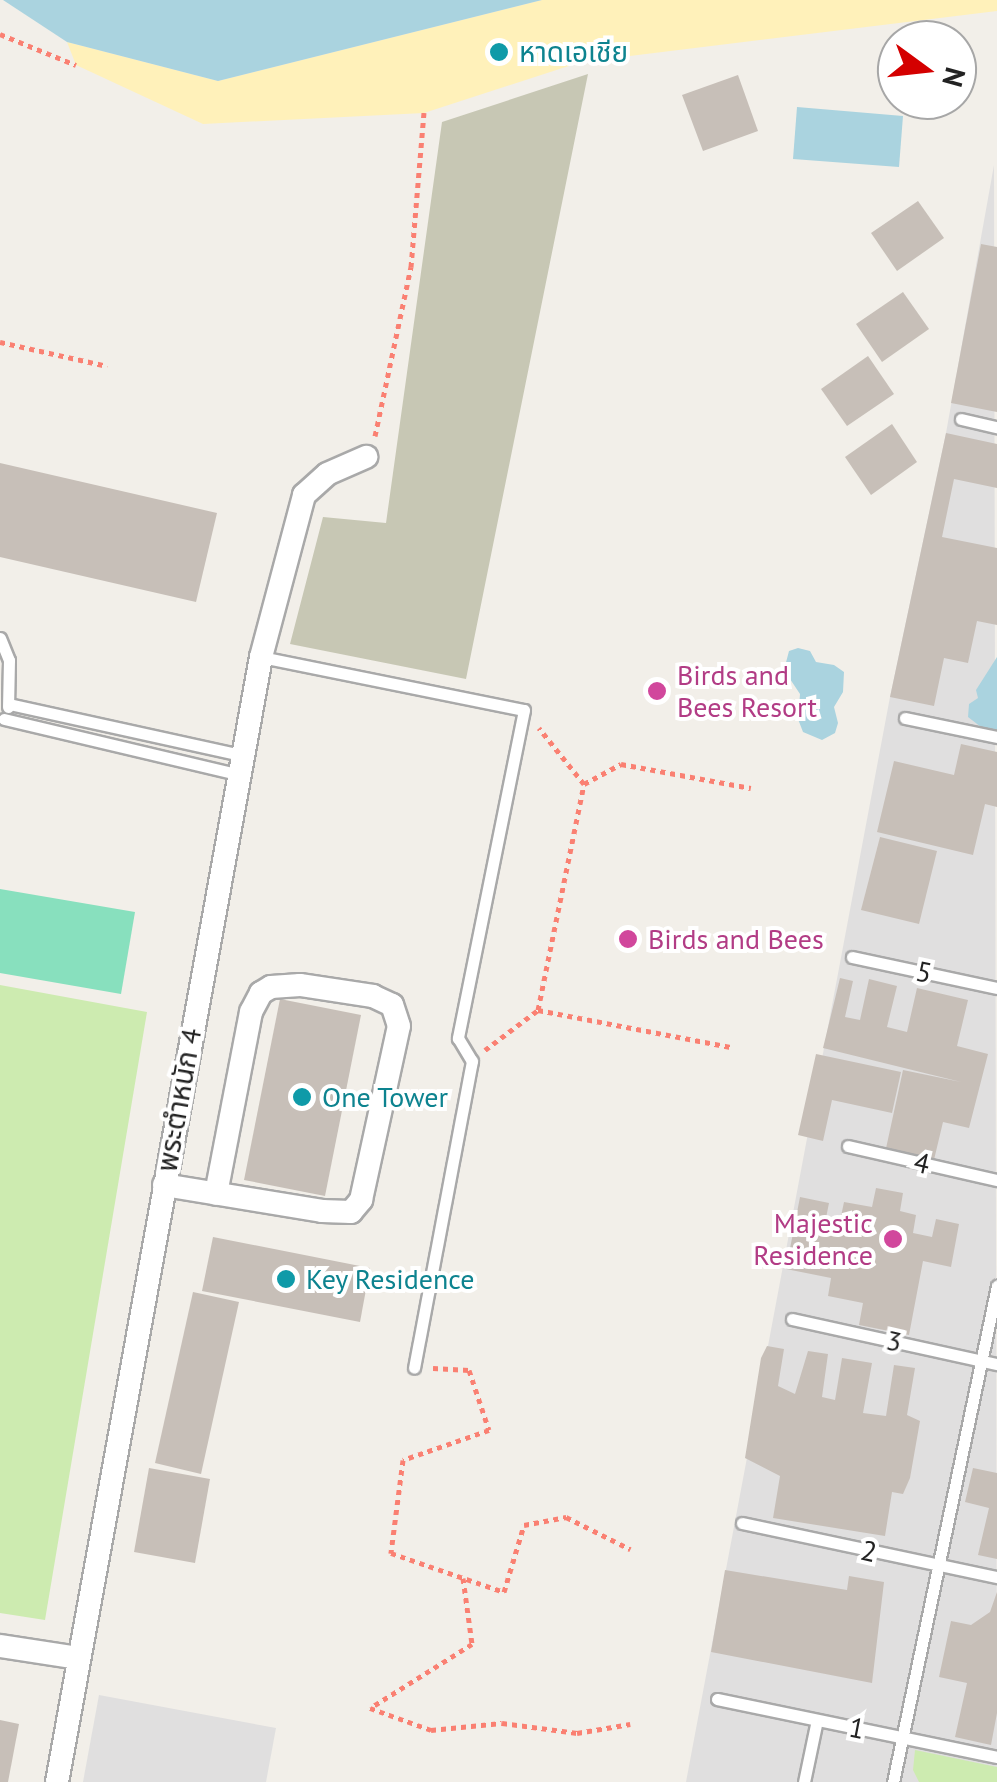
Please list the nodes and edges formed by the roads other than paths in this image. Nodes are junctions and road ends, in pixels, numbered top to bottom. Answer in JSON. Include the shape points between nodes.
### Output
{"nodes":[{"id":1,"x":962,"y":419,"type":"dead end"},
{"id":2,"x":997,"y":427,"type":"edge"},
{"id":3,"x":366,"y":457,"type":"road end"},
{"id":4,"x":0,"y":638,"type":"edge"},
{"id":5,"x":260,"y":657,"type":"junction"},
{"id":6,"x":9,"y":704,"type":"junction"},
{"id":7,"x":905,"y":718,"type":"dead end"},
{"id":8,"x":2,"y":722,"type":"edge"},
{"id":9,"x":997,"y":737,"type":"edge"},
{"id":10,"x":239,"y":764,"type":"junction"},
{"id":11,"x":852,"y":957,"type":"dead end"},
{"id":12,"x":997,"y":988,"type":"edge"},
{"id":13,"x":848,"y":1146,"type":"dead end"},
{"id":14,"x":997,"y":1180,"type":"edge"},
{"id":15,"x":164,"y":1186,"type":"junction"},
{"id":16,"x":216,"y":1194,"type":"junction"},
{"id":17,"x":997,"y":1286,"type":"edge"},
{"id":18,"x":792,"y":1319,"type":"dead end"},
{"id":19,"x":980,"y":1360,"type":"junction"},
{"id":20,"x":997,"y":1364,"type":"edge"},
{"id":21,"x":414,"y":1368,"type":"road end"},
{"id":22,"x":742,"y":1522,"type":"dead end"},
{"id":23,"x":937,"y":1566,"type":"junction"},
{"id":24,"x":997,"y":1577,"type":"edge"},
{"id":25,"x":0,"y":1646,"type":"edge"},
{"id":26,"x":78,"y":1658,"type":"junction"},
{"id":27,"x":717,"y":1699,"type":"dead end"},
{"id":28,"x":817,"y":1720,"type":"junction"},
{"id":29,"x":904,"y":1738,"type":"junction"},
{"id":30,"x":997,"y":1757,"type":"edge"},
{"id":31,"x":57,"y":1782,"type":"edge"},
{"id":32,"x":804,"y":1782,"type":"edge"},
{"id":33,"x":893,"y":1782,"type":"edge"}],
"edges":[{"from":1,"to":2,"type":"lane"},
{"from":3,"to":5,"type":"street","name":"พระตำหนัก 4","via":[[327,474],[304,496]]},
{"from":4,"to":6,"type":"lane","via":[[9,660]]},
{"from":5,"to":10,"type":"street","name":"พระตำหนัก 4"},
{"from":5,"to":21,"type":"lane","via":[[524,710],[458,1038],[472,1060]]},
{"from":6,"to":8,"type":"lane"},
{"from":6,"to":10,"type":"lane"},
{"from":7,"to":9,"type":"lane"},
{"from":8,"to":10,"type":"lane"},
{"from":10,"to":15,"type":"street","name":"พระตำหนัก 4"},
{"from":11,"to":12,"type":"lane","name":"5"},
{"from":13,"to":14,"type":"lane","name":"4"},
{"from":15,"to":16,"type":"street"},
{"from":15,"to":26,"type":"street","name":"พระตำหนัก 4"},
{"from":16,"to":16,"type":"street","via":[[251,1012],[261,993],[300,985],[373,996],[392,1006],[399,1026],[357,1206],[336,1213]]},
{"from":17,"to":19,"type":"lane"},
{"from":18,"to":19,"type":"lane","name":"3"},
{"from":19,"to":20,"type":"lane","name":"3"},
{"from":19,"to":23,"type":"lane"},
{"from":22,"to":23,"type":"lane","name":"2"},
{"from":23,"to":24,"type":"lane","name":"2"},
{"from":23,"to":29,"type":"lane"},
{"from":25,"to":26,"type":"street"},
{"from":26,"to":31,"type":"street","name":"พระตำหนัก 4"},
{"from":27,"to":28,"type":"lane","name":"1"},
{"from":28,"to":29,"type":"lane","name":"1"},
{"from":28,"to":32,"type":"lane"},
{"from":29,"to":30,"type":"lane","name":"1"},
{"from":29,"to":33,"type":"lane"}]}
